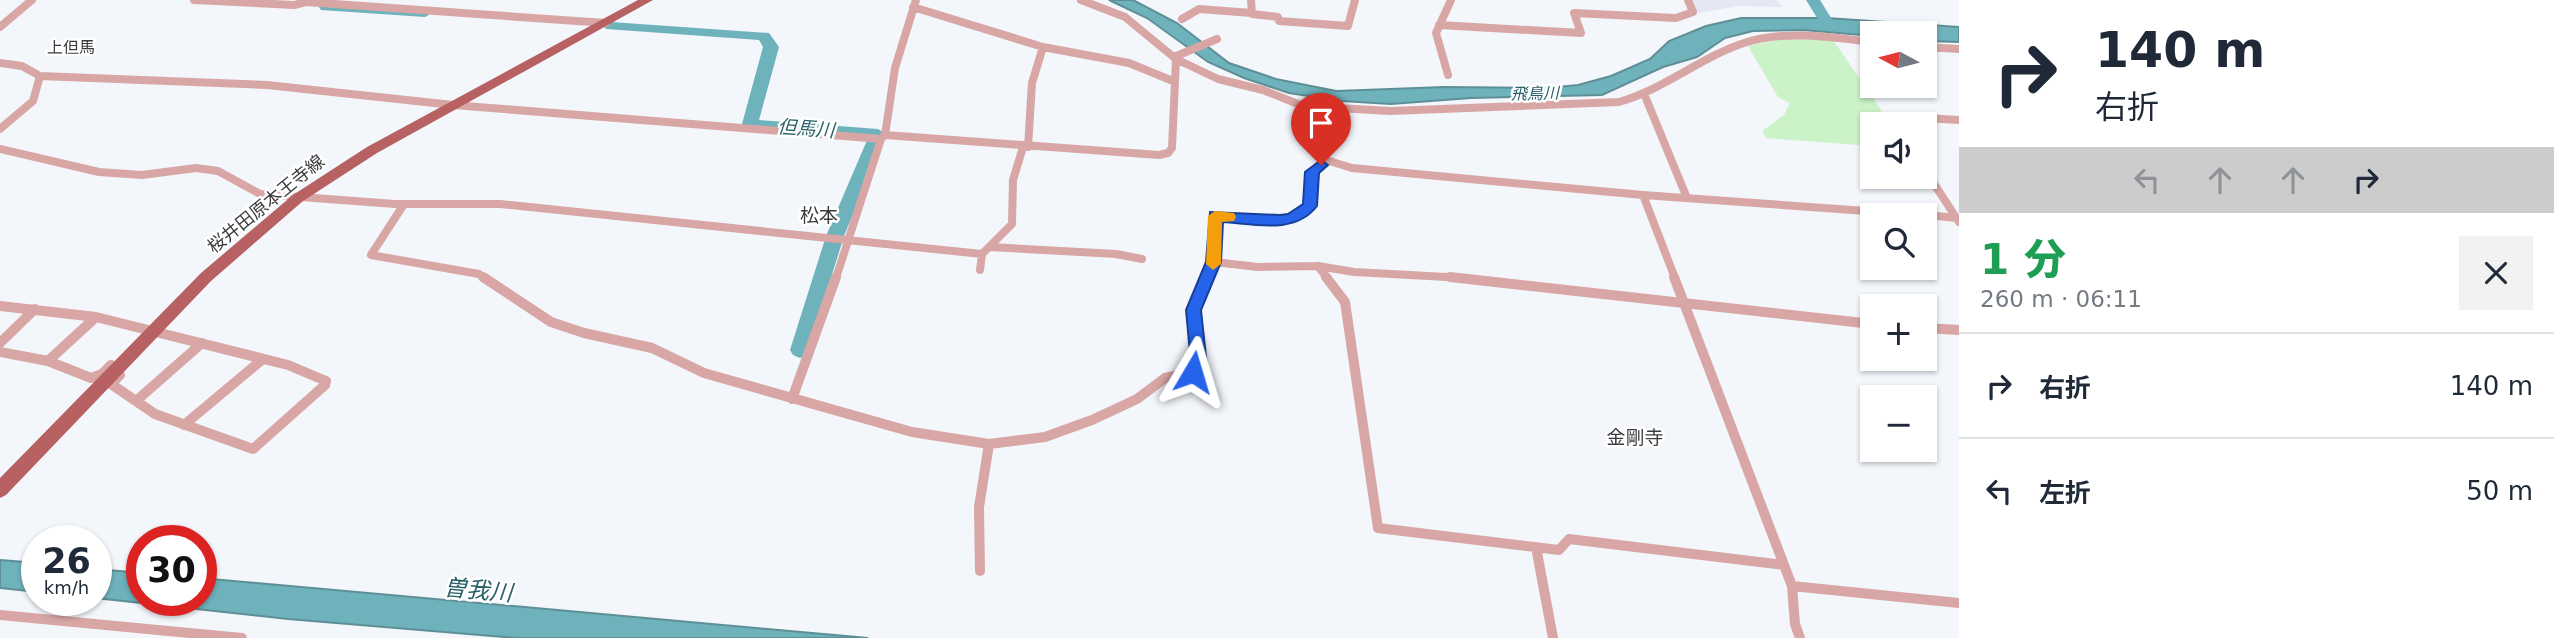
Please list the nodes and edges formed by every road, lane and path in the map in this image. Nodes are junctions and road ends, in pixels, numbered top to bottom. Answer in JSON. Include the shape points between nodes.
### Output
{"nodes":[{"id":1,"x":32,"y":0,"type":"edge"},
{"id":2,"x":194,"y":0,"type":"edge"},
{"id":3,"x":647,"y":0,"type":"edge"},
{"id":4,"x":1081,"y":0,"type":"edge"},
{"id":5,"x":1251,"y":0,"type":"edge"},
{"id":6,"x":1355,"y":0,"type":"edge"},
{"id":7,"x":1451,"y":0,"type":"edge"},
{"id":8,"x":1688,"y":0,"type":"edge"},
{"id":9,"x":915,"y":3,"type":"edge"},
{"id":10,"x":1252,"y":13,"type":"junction"},
{"id":11,"x":1182,"y":19,"type":"dead end"},
{"id":12,"x":606,"y":23,"type":"junction"},
{"id":13,"x":1438,"y":25,"type":"junction"},
{"id":14,"x":0,"y":27,"type":"edge"},
{"id":15,"x":1215,"y":40,"type":"dead end"},
{"id":16,"x":1860,"y":41,"type":"edge"},
{"id":17,"x":1043,"y":47,"type":"junction"},
{"id":18,"x":1937,"y":48,"type":"edge"},
{"id":19,"x":1959,"y":49,"type":"edge"},
{"id":20,"x":1175,"y":58,"type":"junction"},
{"id":21,"x":0,"y":63,"type":"edge"},
{"id":22,"x":40,"y":75,"type":"junction"},
{"id":23,"x":1448,"y":75,"type":"dead end"},
{"id":24,"x":1173,"y":81,"type":"junction"},
{"id":25,"x":1645,"y":96,"type":"junction"},
{"id":26,"x":453,"y":105,"type":"junction"},
{"id":27,"x":1303,"y":106,"type":"junction"},
{"id":28,"x":1937,"y":119,"type":"edge"},
{"id":29,"x":1959,"y":120,"type":"edge"},
{"id":30,"x":0,"y":129,"type":"edge"},
{"id":31,"x":883,"y":137,"type":"junction"},
{"id":32,"x":1025,"y":147,"type":"junction"},
{"id":33,"x":0,"y":149,"type":"edge"},
{"id":34,"x":1326,"y":160,"type":"junction"},
{"id":35,"x":1937,"y":188,"type":"edge"},
{"id":36,"x":1643,"y":195,"type":"junction"},
{"id":37,"x":298,"y":198,"type":"junction"},
{"id":38,"x":1687,"y":198,"type":"junction"},
{"id":39,"x":404,"y":204,"type":"junction"},
{"id":40,"x":1860,"y":210,"type":"edge"},
{"id":41,"x":1937,"y":217,"type":"edge"},
{"id":42,"x":1958,"y":219,"type":"edge"},
{"id":43,"x":849,"y":241,"type":"junction"},
{"id":44,"x":986,"y":250,"type":"junction"},
{"id":45,"x":1142,"y":259,"type":"dead end"},
{"id":46,"x":1214,"y":262,"type":"junction"},
{"id":47,"x":1318,"y":265,"type":"junction"},
{"id":48,"x":980,"y":270,"type":"dead end"},
{"id":49,"x":1682,"y":305,"type":"junction"},
{"id":50,"x":0,"y":306,"type":"edge"},
{"id":51,"x":35,"y":309,"type":"junction"},
{"id":52,"x":96,"y":317,"type":"junction"},
{"id":53,"x":1860,"y":323,"type":"edge"},
{"id":54,"x":1937,"y":329,"type":"edge"},
{"id":55,"x":1959,"y":330,"type":"edge"},
{"id":56,"x":150,"y":331,"type":"junction"},
{"id":57,"x":0,"y":342,"type":"edge"},
{"id":58,"x":202,"y":343,"type":"junction"},
{"id":59,"x":0,"y":352,"type":"edge"},
{"id":60,"x":263,"y":359,"type":"junction"},
{"id":61,"x":48,"y":361,"type":"junction"},
{"id":62,"x":792,"y":399,"type":"junction"},
{"id":63,"x":136,"y":401,"type":"junction"},
{"id":64,"x":184,"y":425,"type":"junction"},
{"id":65,"x":989,"y":444,"type":"junction"},
{"id":66,"x":0,"y":489,"type":"edge"},
{"id":67,"x":1536,"y":547,"type":"junction"},
{"id":68,"x":1784,"y":565,"type":"junction"},
{"id":69,"x":980,"y":571,"type":"dead end"},
{"id":70,"x":1792,"y":586,"type":"junction"},
{"id":71,"x":1959,"y":603,"type":"edge"},
{"id":72,"x":0,"y":615,"type":"edge"},
{"id":73,"x":242,"y":638,"type":"edge"},
{"id":74,"x":1553,"y":638,"type":"edge"},
{"id":75,"x":1800,"y":638,"type":"edge"}],
"edges":[{"from":1,"to":14,"type":"street"},
{"from":2,"to":12,"type":"street","via":[[306,2]]},
{"from":3,"to":12,"type":"main road","name":"桜井田原本王寺線"},
{"from":4,"to":20,"type":"street","via":[[1125,17]]},
{"from":5,"to":10,"type":"street"},
{"from":6,"to":10,"type":"street","via":[[1348,26],[1279,21],[1278,17]]},
{"from":7,"to":13,"type":"street"},
{"from":8,"to":13,"type":"street","via":[[1693,12],[1676,18],[1574,13],[1581,33]]},
{"from":9,"to":17,"type":"street"},
{"from":9,"to":31,"type":"street","via":[[895,68]]},
{"from":10,"to":11,"type":"street","via":[[1199,9]]},
{"from":12,"to":26,"type":"main road","name":"桜井田原本王寺線"},
{"from":13,"to":23,"type":"street","via":[[1436,33]]},
{"from":15,"to":20,"type":"street"},
{"from":16,"to":25,"type":"street","via":[[1760,39],[1733,48]]},
{"from":17,"to":24,"type":"street","via":[[1129,63]]},
{"from":17,"to":32,"type":"street","via":[[1036,58]]},
{"from":18,"to":19,"type":"street"},
{"from":20,"to":24,"type":"street"},
{"from":20,"to":27,"type":"street","via":[[1218,79]]},
{"from":21,"to":22,"type":"street"},
{"from":22,"to":26,"type":"street","via":[[267,85]]},
{"from":22,"to":30,"type":"street","via":[[33,101]]},
{"from":24,"to":32,"type":"street","via":[[1172,148],[1168,153]]},
{"from":25,"to":27,"type":"street","via":[[1581,105],[1390,111]]},
{"from":25,"to":38,"type":"street"},
{"from":26,"to":31,"type":"street"},
{"from":26,"to":37,"type":"main road","name":"桜井田原本王寺線","via":[[329,175]]},
{"from":27,"to":34,"type":"street","via":[[1315,120]]},
{"from":28,"to":29,"type":"street"},
{"from":31,"to":32,"type":"street"},
{"from":31,"to":43,"type":"street"},
{"from":32,"to":44,"type":"street","via":[[1013,180],[1012,224]]},
{"from":33,"to":37,"type":"street","via":[[99,173],[142,175],[197,168],[218,172],[260,194]]},
{"from":34,"to":36,"type":"street","via":[[1352,167]]},
{"from":34,"to":46,"type":"street","via":[[1312,172],[1310,206],[1304,212],[1280,220],[1215,216]]},
{"from":35,"to":42,"type":"street"},
{"from":36,"to":38,"type":"street"},
{"from":36,"to":49,"type":"street"},
{"from":37,"to":39,"type":"street"},
{"from":37,"to":56,"type":"main road","name":"桜井田原本王寺線","via":[[237,248]]},
{"from":38,"to":40,"type":"street"},
{"from":39,"to":43,"type":"street","via":[[500,204]]},
{"from":39,"to":62,"type":"street","via":[[371,255],[479,274],[551,322],[634,342],[704,373]]},
{"from":41,"to":42,"type":"street"},
{"from":43,"to":44,"type":"street"},
{"from":43,"to":62,"type":"street"},
{"from":44,"to":45,"type":"street"},
{"from":44,"to":48,"type":"street"},
{"from":46,"to":47,"type":"street","via":[[1258,267]]},
{"from":46,"to":65,"type":"street","via":[[1194,310],[1199,366],[1193,372],[1165,378],[1137,399],[1045,437]]},
{"from":47,"to":49,"type":"street","via":[[1354,272],[1446,275]]},
{"from":47,"to":67,"type":"street","via":[[1345,302],[1378,528]]},
{"from":49,"to":53,"type":"street"},
{"from":49,"to":68,"type":"street"},
{"from":50,"to":51,"type":"street"},
{"from":51,"to":52,"type":"street"},
{"from":51,"to":57,"type":"street"},
{"from":52,"to":56,"type":"street"},
{"from":52,"to":61,"type":"street"},
{"from":54,"to":55,"type":"street"},
{"from":56,"to":58,"type":"street"},
{"from":56,"to":61,"type":"street","via":[[102,374],[92,377]]},
{"from":56,"to":63,"type":"street","via":[[154,338],[111,384]]},
{"from":56,"to":66,"type":"main road","name":"桜井田原本王寺線"},
{"from":58,"to":60,"type":"street"},
{"from":58,"to":63,"type":"street"},
{"from":59,"to":61,"type":"street"},
{"from":60,"to":64,"type":"street"},
{"from":60,"to":64,"type":"street","via":[[288,365],[326,381],[325,385],[253,449]]},
{"from":62,"to":65,"type":"street","via":[[912,432]]},
{"from":63,"to":64,"type":"street"},
{"from":65,"to":69,"type":"street","via":[[976,508]]},
{"from":67,"to":68,"type":"street","via":[[1559,550],[1569,539]]},
{"from":67,"to":74,"type":"street"},
{"from":68,"to":70,"type":"street"},
{"from":70,"to":71,"type":"street"},
{"from":70,"to":75,"type":"street"},
{"from":72,"to":73,"type":"street"}]}
